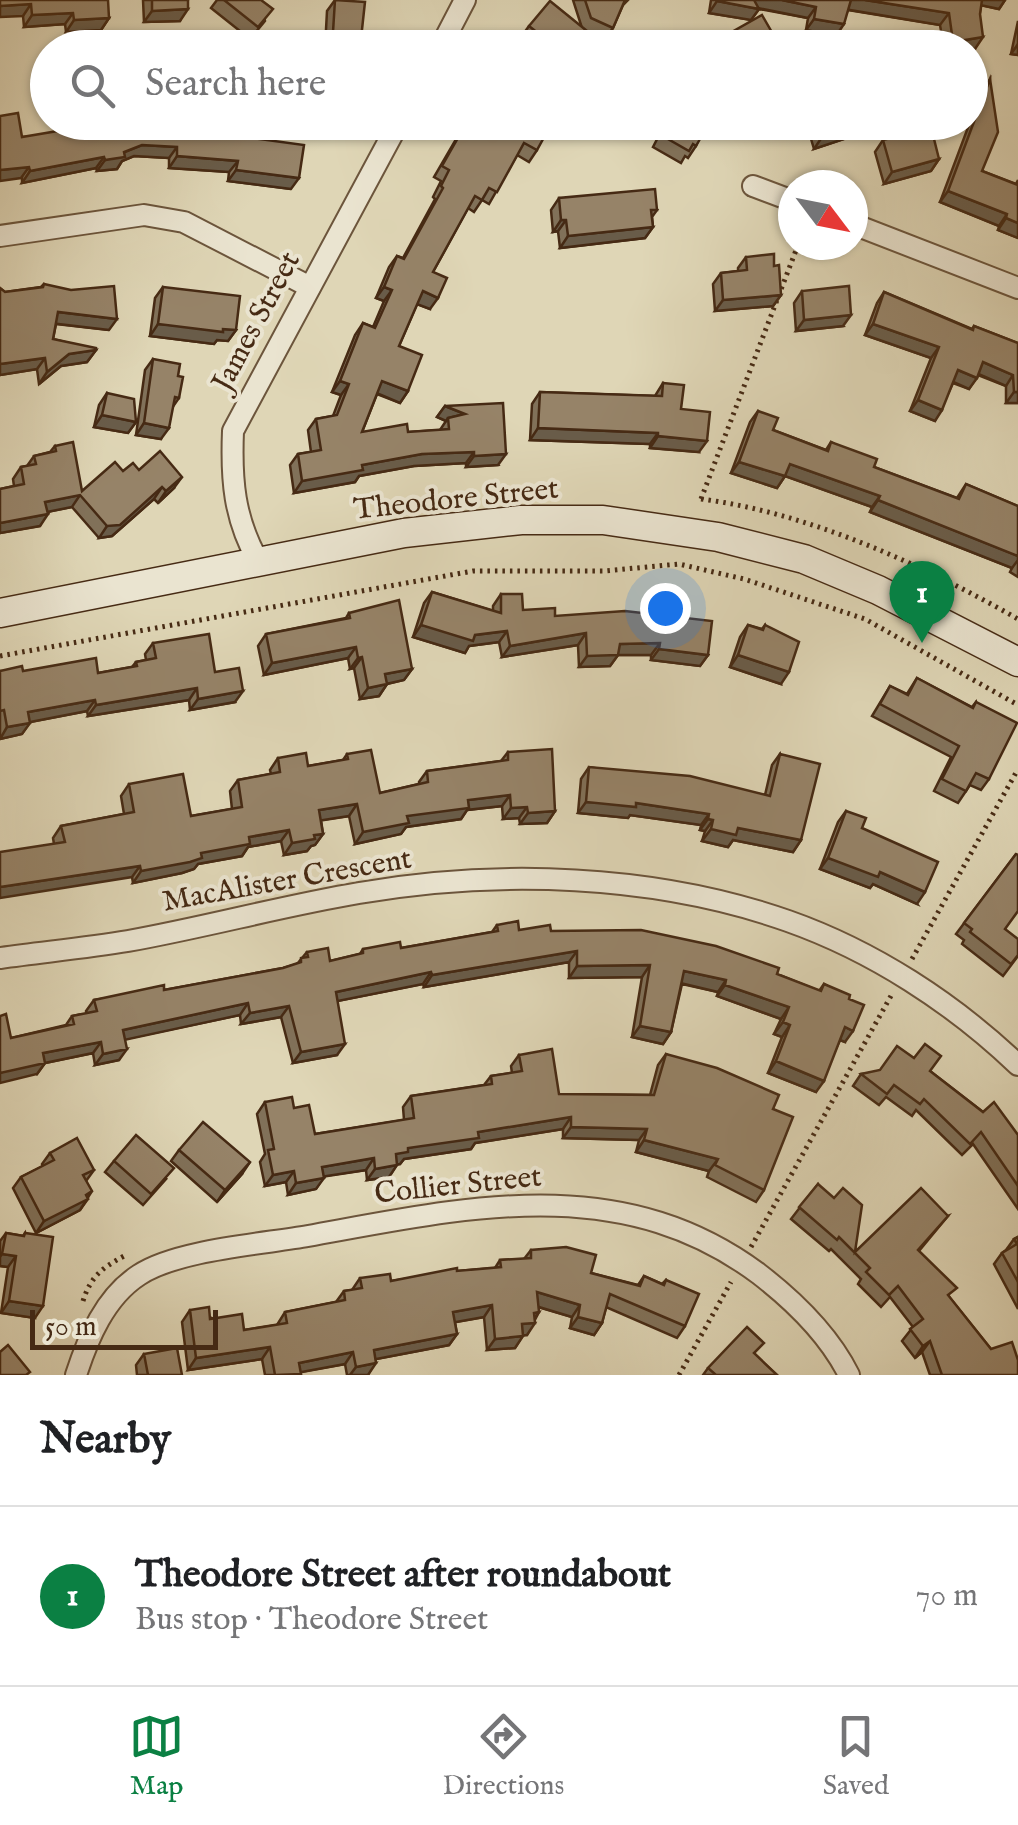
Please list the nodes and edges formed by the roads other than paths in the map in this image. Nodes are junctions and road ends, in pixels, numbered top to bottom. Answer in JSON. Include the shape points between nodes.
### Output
{"nodes":[{"id":1,"x":456,"y":3,"type":"edge"},
{"id":2,"x":446,"y":30,"type":"edge"},
{"id":3,"x":389,"y":140,"type":"edge"},
{"id":4,"x":753,"y":186,"type":"dead end"},
{"id":5,"x":778,"y":195,"type":"edge"},
{"id":6,"x":868,"y":230,"type":"edge"},
{"id":7,"x":0,"y":236,"type":"edge"},
{"id":8,"x":310,"y":287,"type":"junction"},
{"id":9,"x":1018,"y":288,"type":"edge"},
{"id":10,"x":258,"y":562,"type":"junction"},
{"id":11,"x":0,"y":613,"type":"edge"},
{"id":12,"x":1018,"y":662,"type":"edge"},
{"id":13,"x":0,"y":958,"type":"edge"},
{"id":14,"x":1018,"y":1065,"type":"edge"},
{"id":15,"x":76,"y":1375,"type":"edge"},
{"id":16,"x":849,"y":1375,"type":"edge"}],
"edges":[{"from":1,"to":2,"type":"street"},
{"from":3,"to":8,"type":"street","name":"James Street"},
{"from":4,"to":5,"type":"street"},
{"from":6,"to":9,"type":"street"},
{"from":7,"to":8,"type":"street","via":[[144,215],[184,222]]},
{"from":8,"to":10,"type":"street","name":"James Street","via":[[233,431],[231,472],[241,527]]},
{"from":10,"to":11,"type":"main road","name":"Theodore Street"},
{"from":10,"to":12,"type":"main road","name":"Theodore Street","via":[[404,533],[521,520],[638,524],[804,559]]},
{"from":13,"to":14,"type":"street","name":"MacAlister Crescent","via":[[127,941],[362,892],[483,880],[682,892],[788,921],[906,968]]},
{"from":15,"to":16,"type":"street","name":"Collier Street","via":[[86,1343],[114,1297],[140,1273],[184,1258],[526,1203],[600,1208],[746,1254],[815,1325]]}]}
